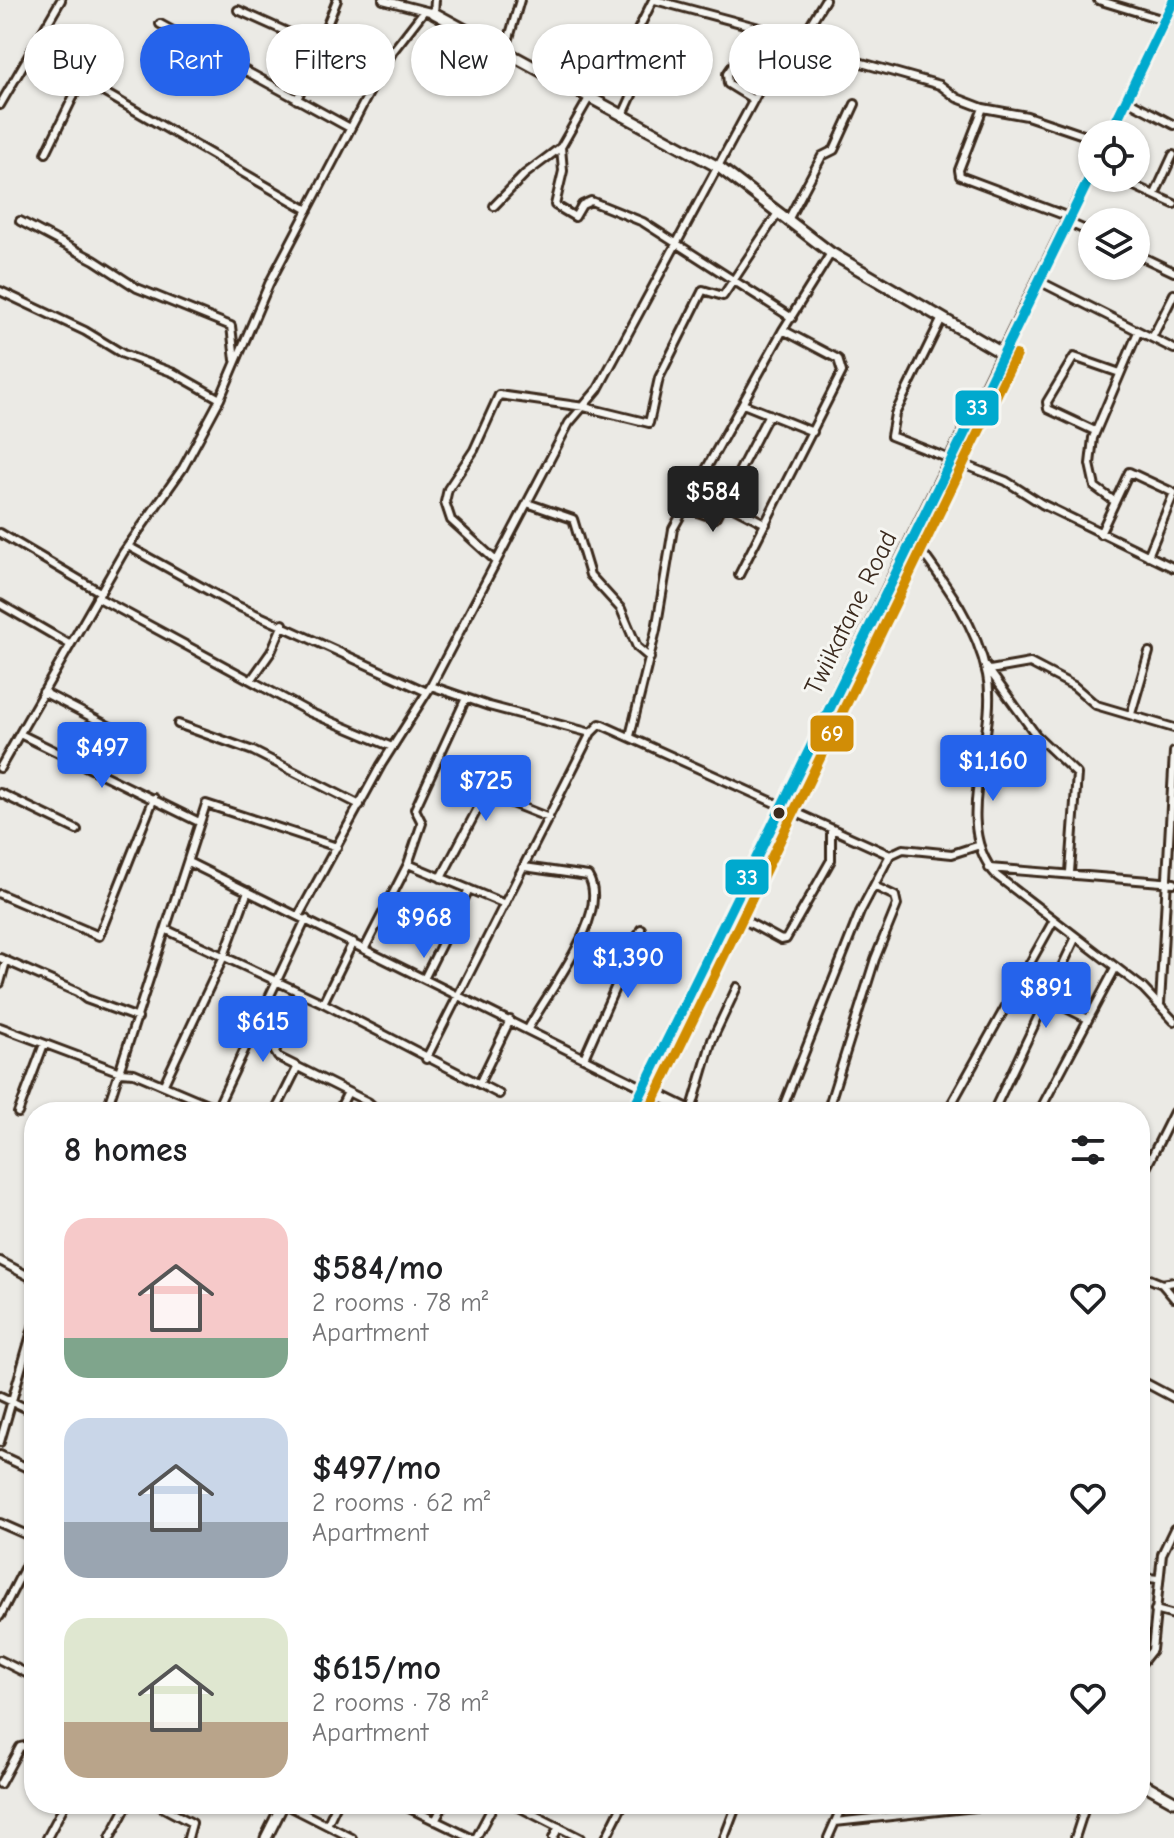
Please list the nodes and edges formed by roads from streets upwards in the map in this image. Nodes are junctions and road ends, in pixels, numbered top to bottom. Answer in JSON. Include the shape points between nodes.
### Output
{"nodes":[{"id":1,"x":61,"y":0,"type":"edge"},
{"id":2,"x":337,"y":0,"type":"edge"},
{"id":3,"x":383,"y":0,"type":"edge"},
{"id":4,"x":435,"y":0,"type":"edge"},
{"id":5,"x":520,"y":0,"type":"edge"},
{"id":6,"x":654,"y":0,"type":"edge"},
{"id":7,"x":825,"y":0,"type":"edge"},
{"id":8,"x":1098,"y":0,"type":"edge"},
{"id":9,"x":1174,"y":0,"type":"edge"},
{"id":10,"x":238,"y":10,"type":"dead end"},
{"id":11,"x":429,"y":12,"type":"junction"},
{"id":12,"x":1164,"y":20,"type":"junction"},
{"id":13,"x":47,"y":24,"type":"edge"},
{"id":14,"x":269,"y":24,"type":"edge"},
{"id":15,"x":327,"y":24,"type":"edge"},
{"id":16,"x":452,"y":24,"type":"edge"},
{"id":17,"x":513,"y":24,"type":"edge"},
{"id":18,"x":743,"y":24,"type":"edge"},
{"id":19,"x":811,"y":24,"type":"edge"},
{"id":20,"x":516,"y":58,"type":"edge"},
{"id":21,"x":860,"y":60,"type":"edge"},
{"id":22,"x":24,"y":64,"type":"edge"},
{"id":23,"x":250,"y":74,"type":"edge"},
{"id":24,"x":74,"y":96,"type":"edge"},
{"id":25,"x":107,"y":96,"type":"edge"},
{"id":26,"x":299,"y":96,"type":"edge"},
{"id":27,"x":748,"y":96,"type":"edge"},
{"id":28,"x":756,"y":96,"type":"edge"},
{"id":29,"x":589,"y":98,"type":"junction"},
{"id":30,"x":1125,"y":99,"type":"junction"},
{"id":31,"x":297,"y":100,"type":"junction"},
{"id":32,"x":754,"y":100,"type":"junction"},
{"id":33,"x":855,"y":104,"type":"dead end"},
{"id":34,"x":0,"y":105,"type":"edge"},
{"id":35,"x":983,"y":108,"type":"junction"},
{"id":36,"x":622,"y":117,"type":"junction"},
{"id":37,"x":1116,"y":120,"type":"edge"},
{"id":38,"x":1174,"y":125,"type":"edge"},
{"id":39,"x":350,"y":128,"type":"junction"},
{"id":40,"x":1078,"y":133,"type":"edge"},
{"id":41,"x":561,"y":147,"type":"junction"},
{"id":42,"x":46,"y":153,"type":"dead end"},
{"id":43,"x":1173,"y":155,"type":"edge"},
{"id":44,"x":720,"y":168,"type":"junction"},
{"id":45,"x":1082,"y":192,"type":"edge"},
{"id":46,"x":1150,"y":192,"type":"edge"},
{"id":47,"x":1155,"y":194,"type":"junction"},
{"id":48,"x":1174,"y":204,"type":"edge"},
{"id":49,"x":494,"y":206,"type":"dead end"},
{"id":50,"x":308,"y":210,"type":"junction"},
{"id":51,"x":778,"y":213,"type":"junction"},
{"id":52,"x":788,"y":220,"type":"junction"},
{"id":53,"x":1068,"y":220,"type":"junction"},
{"id":54,"x":20,"y":221,"type":"dead end"},
{"id":55,"x":1078,"y":225,"type":"edge"},
{"id":56,"x":679,"y":243,"type":"junction"},
{"id":57,"x":831,"y":253,"type":"junction"},
{"id":58,"x":1150,"y":261,"type":"edge"},
{"id":59,"x":1174,"y":272,"type":"edge"},
{"id":60,"x":733,"y":280,"type":"junction"},
{"id":61,"x":1037,"y":280,"type":"junction"},
{"id":62,"x":0,"y":291,"type":"edge"},
{"id":63,"x":1174,"y":294,"type":"edge"},
{"id":64,"x":792,"y":318,"type":"junction"},
{"id":65,"x":942,"y":318,"type":"junction"},
{"id":66,"x":783,"y":330,"type":"junction"},
{"id":67,"x":1138,"y":332,"type":"junction"},
{"id":68,"x":1152,"y":338,"type":"junction"},
{"id":69,"x":1174,"y":349,"type":"edge"},
{"id":70,"x":1001,"y":350,"type":"junction"},
{"id":71,"x":235,"y":363,"type":"junction"},
{"id":72,"x":1120,"y":373,"type":"junction"},
{"id":73,"x":220,"y":399,"type":"junction"},
{"id":74,"x":743,"y":404,"type":"junction"},
{"id":75,"x":584,"y":407,"type":"junction"},
{"id":76,"x":769,"y":414,"type":"junction"},
{"id":77,"x":1095,"y":431,"type":"junction"},
{"id":78,"x":813,"y":432,"type":"junction"},
{"id":79,"x":951,"y":459,"type":"junction"},
{"id":80,"x":695,"y":487,"type":"junction"},
{"id":81,"x":1174,"y":493,"type":"edge"},
{"id":82,"x":724,"y":501,"type":"junction"},
{"id":83,"x":1114,"y":501,"type":"junction"},
{"id":84,"x":530,"y":504,"type":"junction"},
{"id":85,"x":683,"y":507,"type":"junction"},
{"id":86,"x":766,"y":524,"type":"junction"},
{"id":87,"x":0,"y":533,"type":"edge"},
{"id":88,"x":1100,"y":534,"type":"junction"},
{"id":89,"x":911,"y":537,"type":"junction"},
{"id":90,"x":128,"y":546,"type":"junction"},
{"id":91,"x":1148,"y":556,"type":"junction"},
{"id":92,"x":496,"y":561,"type":"junction"},
{"id":93,"x":1174,"y":568,"type":"edge"},
{"id":94,"x":739,"y":575,"type":"dead end"},
{"id":95,"x":99,"y":594,"type":"junction"},
{"id":96,"x":0,"y":604,"type":"edge"},
{"id":97,"x":283,"y":624,"type":"junction"},
{"id":98,"x":69,"y":644,"type":"junction"},
{"id":99,"x":1149,"y":652,"type":"dead end"},
{"id":100,"x":650,"y":658,"type":"junction"},
{"id":101,"x":984,"y":663,"type":"junction"},
{"id":102,"x":990,"y":670,"type":"junction"},
{"id":103,"x":252,"y":679,"type":"junction"},
{"id":104,"x":429,"y":689,"type":"junction"},
{"id":105,"x":43,"y":692,"type":"junction"},
{"id":106,"x":466,"y":698,"type":"junction"},
{"id":107,"x":1131,"y":714,"type":"junction"},
{"id":108,"x":178,"y":724,"type":"dead end"},
{"id":109,"x":1174,"y":728,"type":"edge"},
{"id":110,"x":591,"y":733,"type":"junction"},
{"id":111,"x":20,"y":734,"type":"junction"},
{"id":112,"x":128,"y":736,"type":"dead end"},
{"id":113,"x":630,"y":736,"type":"junction"},
{"id":114,"x":392,"y":747,"type":"junction"},
{"id":115,"x":1174,"y":752,"type":"edge"},
{"id":116,"x":0,"y":768,"type":"edge"},
{"id":117,"x":0,"y":793,"type":"edge"},
{"id":118,"x":154,"y":798,"type":"junction"},
{"id":119,"x":360,"y":805,"type":"junction"},
{"id":120,"x":782,"y":807,"type":"junction"},
{"id":121,"x":549,"y":818,"type":"junction"},
{"id":122,"x":199,"y":822,"type":"junction"},
{"id":123,"x":77,"y":830,"type":"dead end"},
{"id":124,"x":831,"y":831,"type":"junction"},
{"id":125,"x":977,"y":846,"type":"junction"},
{"id":126,"x":337,"y":847,"type":"junction"},
{"id":127,"x":890,"y":855,"type":"junction"},
{"id":128,"x":190,"y":863,"type":"junction"},
{"id":129,"x":408,"y":864,"type":"junction"},
{"id":130,"x":524,"y":867,"type":"junction"},
{"id":131,"x":989,"y":868,"type":"junction"},
{"id":132,"x":1070,"y":872,"type":"junction"},
{"id":133,"x":441,"y":878,"type":"junction"},
{"id":134,"x":1171,"y":882,"type":"edge"},
{"id":135,"x":874,"y":886,"type":"junction"},
{"id":136,"x":469,"y":889,"type":"junction"},
{"id":137,"x":248,"y":891,"type":"junction"},
{"id":138,"x":0,"y":894,"type":"edge"},
{"id":139,"x":505,"y":904,"type":"junction"},
{"id":140,"x":731,"y":913,"type":"junction"},
{"id":141,"x":302,"y":917,"type":"junction"},
{"id":142,"x":1054,"y":920,"type":"junction"},
{"id":143,"x":641,"y":929,"type":"dead end"},
{"id":144,"x":167,"y":930,"type":"junction"},
{"id":145,"x":1076,"y":937,"type":"junction"},
{"id":146,"x":353,"y":942,"type":"junction"},
{"id":147,"x":365,"y":948,"type":"junction"},
{"id":148,"x":224,"y":956,"type":"junction"},
{"id":149,"x":3,"y":960,"type":"edge"},
{"id":150,"x":1116,"y":967,"type":"junction"},
{"id":151,"x":425,"y":977,"type":"junction"},
{"id":152,"x":278,"y":980,"type":"junction"},
{"id":153,"x":0,"y":983,"type":"edge"},
{"id":154,"x":1018,"y":984,"type":"junction"},
{"id":155,"x":737,"y":987,"type":"dead end"},
{"id":156,"x":459,"y":995,"type":"junction"},
{"id":157,"x":1046,"y":998,"type":"junction"},
{"id":158,"x":323,"y":1003,"type":"junction"},
{"id":159,"x":1160,"y":1005,"type":"junction"},
{"id":160,"x":138,"y":1018,"type":"junction"},
{"id":161,"x":1086,"y":1018,"type":"junction"},
{"id":162,"x":510,"y":1020,"type":"junction"},
{"id":163,"x":1174,"y":1021,"type":"edge"},
{"id":164,"x":0,"y":1027,"type":"edge"},
{"id":165,"x":528,"y":1029,"type":"junction"},
{"id":166,"x":279,"y":1041,"type":"dead end"},
{"id":167,"x":44,"y":1044,"type":"junction"},
{"id":168,"x":584,"y":1058,"type":"junction"},
{"id":169,"x":426,"y":1059,"type":"junction"},
{"id":170,"x":297,"y":1068,"type":"junction"},
{"id":171,"x":120,"y":1072,"type":"junction"},
{"id":172,"x":164,"y":1084,"type":"junction"},
{"id":173,"x":479,"y":1084,"type":"junction"},
{"id":174,"x":644,"y":1088,"type":"junction"},
{"id":175,"x":348,"y":1092,"type":"junction"},
{"id":176,"x":499,"y":1094,"type":"dead end"},
{"id":177,"x":110,"y":1102,"type":"edge"},
{"id":178,"x":204,"y":1102,"type":"edge"},
{"id":179,"x":220,"y":1102,"type":"edge"},
{"id":180,"x":280,"y":1102,"type":"edge"},
{"id":181,"x":343,"y":1102,"type":"edge"},
{"id":182,"x":364,"y":1102,"type":"edge"},
{"id":183,"x":637,"y":1102,"type":"edge"},
{"id":184,"x":663,"y":1102,"type":"edge"},
{"id":185,"x":695,"y":1102,"type":"edge"},
{"id":186,"x":785,"y":1102,"type":"edge"},
{"id":187,"x":830,"y":1102,"type":"edge"},
{"id":188,"x":953,"y":1102,"type":"edge"},
{"id":189,"x":998,"y":1102,"type":"edge"},
{"id":190,"x":1044,"y":1102,"type":"edge"},
{"id":191,"x":1174,"y":1112,"type":"edge"},
{"id":192,"x":18,"y":1113,"type":"dead end"},
{"id":193,"x":1150,"y":1159,"type":"edge"},
{"id":194,"x":0,"y":1261,"type":"edge"},
{"id":195,"x":24,"y":1274,"type":"edge"},
{"id":196,"x":1150,"y":1279,"type":"edge"},
{"id":197,"x":1174,"y":1282,"type":"edge"},
{"id":198,"x":1162,"y":1284,"type":"junction"},
{"id":199,"x":1174,"y":1298,"type":"edge"},
{"id":200,"x":24,"y":1362,"type":"edge"},
{"id":201,"x":1150,"y":1385,"type":"edge"},
{"id":202,"x":0,"y":1396,"type":"edge"},
{"id":203,"x":1174,"y":1398,"type":"edge"},
{"id":204,"x":13,"y":1403,"type":"junction"},
{"id":205,"x":24,"y":1408,"type":"edge"},
{"id":206,"x":0,"y":1442,"type":"edge"},
{"id":207,"x":0,"y":1455,"type":"edge"},
{"id":208,"x":24,"y":1466,"type":"edge"},
{"id":209,"x":0,"y":1523,"type":"edge"},
{"id":210,"x":1174,"y":1529,"type":"edge"},
{"id":211,"x":24,"y":1534,"type":"edge"},
{"id":212,"x":24,"y":1566,"type":"edge"},
{"id":213,"x":1150,"y":1578,"type":"edge"},
{"id":214,"x":1158,"y":1579,"type":"junction"},
{"id":215,"x":4,"y":1601,"type":"edge"},
{"id":216,"x":1155,"y":1610,"type":"junction"},
{"id":217,"x":1174,"y":1615,"type":"edge"},
{"id":218,"x":0,"y":1616,"type":"edge"},
{"id":219,"x":1150,"y":1656,"type":"edge"},
{"id":220,"x":0,"y":1660,"type":"edge"},
{"id":221,"x":24,"y":1672,"type":"edge"},
{"id":222,"x":24,"y":1746,"type":"edge"},
{"id":223,"x":0,"y":1784,"type":"edge"},
{"id":224,"x":1150,"y":1788,"type":"edge"},
{"id":225,"x":1174,"y":1801,"type":"edge"},
{"id":226,"x":60,"y":1814,"type":"edge"},
{"id":227,"x":123,"y":1814,"type":"edge"},
{"id":228,"x":176,"y":1814,"type":"edge"},
{"id":229,"x":279,"y":1814,"type":"edge"},
{"id":230,"x":304,"y":1814,"type":"edge"},
{"id":231,"x":332,"y":1814,"type":"edge"},
{"id":232,"x":421,"y":1814,"type":"edge"},
{"id":233,"x":439,"y":1814,"type":"edge"},
{"id":234,"x":488,"y":1814,"type":"edge"},
{"id":235,"x":533,"y":1814,"type":"edge"},
{"id":236,"x":618,"y":1814,"type":"edge"},
{"id":237,"x":733,"y":1814,"type":"edge"},
{"id":238,"x":839,"y":1814,"type":"edge"},
{"id":239,"x":910,"y":1814,"type":"edge"},
{"id":240,"x":1083,"y":1814,"type":"edge"},
{"id":241,"x":435,"y":1821,"type":"junction"},
{"id":242,"x":835,"y":1822,"type":"junction"},
{"id":243,"x":327,"y":1825,"type":"junction"},
{"id":244,"x":559,"y":1827,"type":"junction"},
{"id":245,"x":341,"y":1836,"type":"edge"},
{"id":246,"x":47,"y":1838,"type":"edge"},
{"id":247,"x":110,"y":1838,"type":"edge"},
{"id":248,"x":188,"y":1838,"type":"edge"},
{"id":249,"x":266,"y":1838,"type":"edge"},
{"id":250,"x":352,"y":1838,"type":"edge"},
{"id":251,"x":474,"y":1838,"type":"edge"},
{"id":252,"x":553,"y":1838,"type":"edge"},
{"id":253,"x":580,"y":1838,"type":"edge"},
{"id":254,"x":606,"y":1838,"type":"edge"},
{"id":255,"x":724,"y":1838,"type":"edge"},
{"id":256,"x":828,"y":1838,"type":"edge"},
{"id":257,"x":1075,"y":1838,"type":"edge"}],
"edges":[{"from":1,"to":13,"type":"street"},
{"from":2,"to":15,"type":"street"},
{"from":3,"to":11,"type":"street"},
{"from":4,"to":11,"type":"street"},
{"from":5,"to":17,"type":"street"},
{"from":6,"to":18,"type":"street"},
{"from":6,"to":36,"type":"street","via":[[634,38],[632,95]]},
{"from":7,"to":19,"type":"street"},
{"from":8,"to":12,"type":"street"},
{"from":9,"to":12,"type":"street"},
{"from":10,"to":14,"type":"street"},
{"from":11,"to":16,"type":"street"},
{"from":11,"to":39,"type":"street","via":[[393,51]]},
{"from":12,"to":30,"type":"street"},
{"from":20,"to":29,"type":"street"},
{"from":21,"to":35,"type":"street","via":[[940,85]]},
{"from":22,"to":34,"type":"street"},
{"from":23,"to":31,"type":"street"},
{"from":24,"to":42,"type":"street"},
{"from":25,"to":50,"type":"street"},
{"from":26,"to":31,"type":"street"},
{"from":27,"to":32,"type":"street"},
{"from":28,"to":32,"type":"street"},
{"from":29,"to":36,"type":"street"},
{"from":29,"to":41,"type":"street"},
{"from":30,"to":37,"type":"street"},
{"from":30,"to":38,"type":"street"},
{"from":31,"to":39,"type":"street"},
{"from":32,"to":44,"type":"street"},
{"from":33,"to":52,"type":"street","via":[[834,150],[822,156]]},
{"from":35,"to":40,"type":"street"},
{"from":35,"to":53,"type":"street","via":[[959,175]]},
{"from":36,"to":44,"type":"street"},
{"from":39,"to":50,"type":"street"},
{"from":41,"to":49,"type":"street"},
{"from":41,"to":56,"type":"street","via":[[563,171],[555,205],[561,210],[575,217],[591,201]]},
{"from":43,"to":47,"type":"street"},
{"from":44,"to":51,"type":"street"},
{"from":44,"to":56,"type":"street"},
{"from":45,"to":53,"type":"street","name":"Twiikatane Road"},
{"from":46,"to":47,"type":"street"},
{"from":47,"to":48,"type":"street"},
{"from":50,"to":71,"type":"street"},
{"from":51,"to":52,"type":"street"},
{"from":51,"to":60,"type":"street"},
{"from":52,"to":57,"type":"street"},
{"from":53,"to":55,"type":"street"},
{"from":53,"to":61,"type":"street","name":"Twiikatane Road"},
{"from":54,"to":71,"type":"street","via":[[137,288],[230,325]]},
{"from":56,"to":60,"type":"street"},
{"from":56,"to":75,"type":"street"},
{"from":57,"to":64,"type":"street"},
{"from":57,"to":65,"type":"street"},
{"from":58,"to":59,"type":"street"},
{"from":60,"to":64,"type":"street"},
{"from":60,"to":75,"type":"street","via":[[721,296],[703,290],[659,378],[649,423]]},
{"from":61,"to":67,"type":"street"},
{"from":61,"to":70,"type":"street","name":"Twiikatane Road"},
{"from":62,"to":73,"type":"street"},
{"from":63,"to":68,"type":"street"},
{"from":64,"to":66,"type":"street"},
{"from":65,"to":70,"type":"street"},
{"from":65,"to":79,"type":"street","via":[[890,432],[899,441]]},
{"from":66,"to":74,"type":"street"},
{"from":66,"to":78,"type":"street","via":[[823,349],[842,365]]},
{"from":67,"to":68,"type":"street"},
{"from":67,"to":72,"type":"street"},
{"from":68,"to":69,"type":"street"},
{"from":70,"to":79,"type":"street","name":"Twiikatane Road"},
{"from":71,"to":73,"type":"street"},
{"from":72,"to":77,"type":"street"},
{"from":72,"to":77,"type":"street","via":[[1074,357],[1047,402],[1048,409]]},
{"from":73,"to":90,"type":"street","via":[[174,481]]},
{"from":74,"to":76,"type":"street"},
{"from":74,"to":80,"type":"street"},
{"from":75,"to":84,"type":"street","via":[[569,423]]},
{"from":75,"to":92,"type":"street","via":[[498,397],[445,502],[451,520]]},
{"from":76,"to":78,"type":"street"},
{"from":76,"to":82,"type":"street"},
{"from":77,"to":83,"type":"street","via":[[1093,482]]},
{"from":78,"to":86,"type":"street"},
{"from":79,"to":88,"type":"street","via":[[1006,481]]},
{"from":79,"to":89,"type":"street","name":"Twiikatane Road"},
{"from":80,"to":82,"type":"street"},
{"from":80,"to":85,"type":"street"},
{"from":81,"to":83,"type":"street","via":[[1129,472]]},
{"from":81,"to":91,"type":"street"},
{"from":82,"to":85,"type":"street","via":[[713,519]]},
{"from":82,"to":86,"type":"street"},
{"from":83,"to":88,"type":"street"},
{"from":84,"to":92,"type":"street"},
{"from":84,"to":100,"type":"street","via":[[573,519],[590,575],[621,609],[637,647]]},
{"from":85,"to":100,"type":"street","via":[[667,548]]},
{"from":86,"to":94,"type":"street"},
{"from":87,"to":95,"type":"street"},
{"from":88,"to":91,"type":"street"},
{"from":89,"to":101,"type":"street","via":[[960,608]]},
{"from":89,"to":120,"type":"street","name":"Twiikatane Road"},
{"from":90,"to":95,"type":"street"},
{"from":90,"to":97,"type":"street","via":[[229,602]]},
{"from":91,"to":93,"type":"street"},
{"from":92,"to":104,"type":"street"},
{"from":95,"to":98,"type":"street"},
{"from":95,"to":103,"type":"street"},
{"from":96,"to":98,"type":"street"},
{"from":97,"to":103,"type":"street"},
{"from":97,"to":104,"type":"street"},
{"from":98,"to":105,"type":"street"},
{"from":99,"to":107,"type":"street"},
{"from":100,"to":113,"type":"street"},
{"from":101,"to":102,"type":"street"},
{"from":101,"to":125,"type":"street","via":[[989,686]]},
{"from":102,"to":107,"type":"street","via":[[1030,663],[1074,686],[1094,704]]},
{"from":102,"to":132,"type":"street","via":[[1036,735],[1077,774]]},
{"from":103,"to":114,"type":"street","via":[[322,719]]},
{"from":104,"to":106,"type":"street"},
{"from":104,"to":114,"type":"street"},
{"from":105,"to":111,"type":"street"},
{"from":105,"to":112,"type":"street"},
{"from":106,"to":110,"type":"street"},
{"from":106,"to":129,"type":"street","via":[[415,809],[422,823]]},
{"from":107,"to":109,"type":"street"},
{"from":108,"to":119,"type":"street","via":[[253,751]]},
{"from":110,"to":113,"type":"street","via":[[600,723]]},
{"from":110,"to":121,"type":"street"},
{"from":111,"to":116,"type":"street"},
{"from":111,"to":118,"type":"street"},
{"from":113,"to":120,"type":"street"},
{"from":114,"to":119,"type":"street"},
{"from":115,"to":134,"type":"street"},
{"from":117,"to":123,"type":"street"},
{"from":118,"to":122,"type":"street"},
{"from":118,"to":138,"type":"street","via":[[99,936]]},
{"from":119,"to":126,"type":"street"},
{"from":120,"to":124,"type":"street"},
{"from":120,"to":140,"type":"street","name":"Twiikatane Road"},
{"from":121,"to":130,"type":"street"},
{"from":121,"to":133,"type":"street","via":[[486,793]]},
{"from":122,"to":126,"type":"street","via":[[209,803]]},
{"from":122,"to":128,"type":"street"},
{"from":124,"to":127,"type":"street"},
{"from":124,"to":140,"type":"street","via":[[831,860],[786,939]]},
{"from":125,"to":127,"type":"street","via":[[952,854],[903,849]]},
{"from":125,"to":131,"type":"street"},
{"from":126,"to":141,"type":"street"},
{"from":127,"to":135,"type":"street"},
{"from":128,"to":137,"type":"street"},
{"from":128,"to":144,"type":"street"},
{"from":129,"to":133,"type":"street"},
{"from":129,"to":147,"type":"street"},
{"from":130,"to":139,"type":"street"},
{"from":130,"to":165,"type":"street","via":[[588,876],[594,906],[563,975]]},
{"from":131,"to":132,"type":"street"},
{"from":131,"to":142,"type":"street"},
{"from":132,"to":134,"type":"street"},
{"from":133,"to":136,"type":"street"},
{"from":134,"to":159,"type":"street"},
{"from":135,"to":186,"type":"street"},
{"from":135,"to":187,"type":"street","via":[[895,896],[897,905]]},
{"from":136,"to":139,"type":"street"},
{"from":136,"to":151,"type":"street"},
{"from":137,"to":141,"type":"street"},
{"from":137,"to":148,"type":"street"},
{"from":139,"to":156,"type":"street"},
{"from":140,"to":174,"type":"street","name":"Twiikatane Road"},
{"from":141,"to":146,"type":"street"},
{"from":141,"to":152,"type":"street"},
{"from":142,"to":145,"type":"street"},
{"from":142,"to":154,"type":"street"},
{"from":143,"to":168,"type":"street"},
{"from":144,"to":148,"type":"street"},
{"from":144,"to":160,"type":"street"},
{"from":145,"to":150,"type":"street"},
{"from":145,"to":157,"type":"street"},
{"from":146,"to":147,"type":"street"},
{"from":146,"to":158,"type":"street"},
{"from":147,"to":151,"type":"street"},
{"from":148,"to":152,"type":"street"},
{"from":148,"to":172,"type":"street"},
{"from":149,"to":153,"type":"street"},
{"from":149,"to":160,"type":"street"},
{"from":150,"to":159,"type":"street"},
{"from":150,"to":161,"type":"street"},
{"from":151,"to":156,"type":"street"},
{"from":152,"to":158,"type":"street"},
{"from":152,"to":179,"type":"street"},
{"from":154,"to":157,"type":"street"},
{"from":154,"to":188,"type":"street"},
{"from":155,"to":185,"type":"street","via":[[707,1054]]},
{"from":156,"to":162,"type":"street"},
{"from":156,"to":169,"type":"street"},
{"from":157,"to":161,"type":"street"},
{"from":157,"to":189,"type":"street"},
{"from":158,"to":169,"type":"street"},
{"from":159,"to":163,"type":"street"},
{"from":160,"to":171,"type":"street"},
{"from":161,"to":190,"type":"street"},
{"from":162,"to":165,"type":"street"},
{"from":162,"to":173,"type":"street"},
{"from":164,"to":167,"type":"street"},
{"from":165,"to":168,"type":"street"},
{"from":166,"to":170,"type":"street","via":[[275,1053]]},
{"from":167,"to":171,"type":"street"},
{"from":167,"to":192,"type":"street"},
{"from":168,"to":174,"type":"street"},
{"from":169,"to":173,"type":"street"},
{"from":170,"to":175,"type":"street"},
{"from":170,"to":180,"type":"street"},
{"from":171,"to":172,"type":"street"},
{"from":171,"to":177,"type":"street"},
{"from":172,"to":178,"type":"street"},
{"from":173,"to":176,"type":"street"},
{"from":174,"to":183,"type":"street","name":"Twiikatane Road"},
{"from":174,"to":184,"type":"street"},
{"from":175,"to":181,"type":"street"},
{"from":175,"to":182,"type":"street"},
{"from":191,"to":193,"type":"street"},
{"from":194,"to":195,"type":"street"},
{"from":196,"to":198,"type":"street"},
{"from":197,"to":198,"type":"street"},
{"from":198,"to":199,"type":"street"},
{"from":200,"to":204,"type":"street"},
{"from":201,"to":203,"type":"street"},
{"from":202,"to":204,"type":"street"},
{"from":204,"to":205,"type":"street"},
{"from":204,"to":206,"type":"street"},
{"from":207,"to":208,"type":"street"},
{"from":209,"to":211,"type":"street"},
{"from":210,"to":214,"type":"street","via":[[1164,1546]]},
{"from":212,"to":215,"type":"street"},
{"from":213,"to":214,"type":"street"},
{"from":214,"to":216,"type":"street"},
{"from":215,"to":218,"type":"street"},
{"from":216,"to":217,"type":"street"},
{"from":216,"to":219,"type":"street"},
{"from":220,"to":221,"type":"street"},
{"from":222,"to":223,"type":"street"},
{"from":224,"to":225,"type":"street"},
{"from":226,"to":246,"type":"street"},
{"from":227,"to":247,"type":"street"},
{"from":228,"to":248,"type":"street","via":[[192,1823]]},
{"from":229,"to":249,"type":"street"},
{"from":230,"to":243,"type":"street"},
{"from":231,"to":243,"type":"street"},
{"from":232,"to":241,"type":"street"},
{"from":233,"to":241,"type":"street"},
{"from":234,"to":251,"type":"street"},
{"from":235,"to":244,"type":"street"},
{"from":236,"to":254,"type":"street"},
{"from":237,"to":255,"type":"street"},
{"from":238,"to":242,"type":"street"},
{"from":239,"to":242,"type":"street"},
{"from":240,"to":257,"type":"street"},
{"from":241,"to":251,"type":"street"},
{"from":242,"to":256,"type":"street"},
{"from":243,"to":245,"type":"street"},
{"from":244,"to":252,"type":"street"},
{"from":244,"to":253,"type":"street"},
{"from":245,"to":250,"type":"street"}]}
